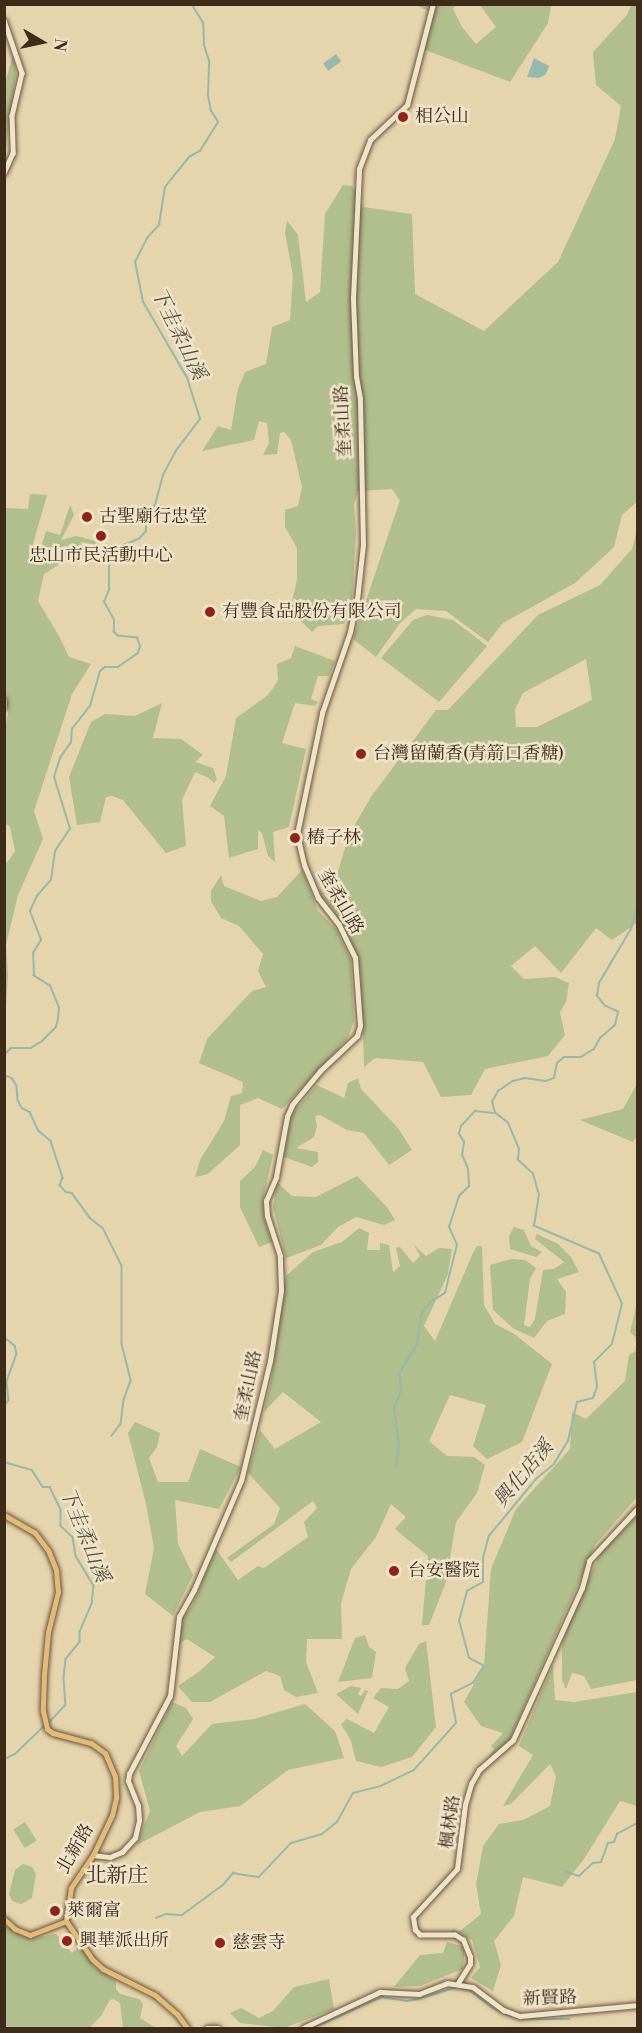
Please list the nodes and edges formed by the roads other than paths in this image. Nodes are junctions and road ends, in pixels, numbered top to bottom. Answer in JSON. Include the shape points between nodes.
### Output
{"nodes":[{"id":1,"x":433,"y":4,"type":"edge"},
{"id":2,"x":4,"y":20,"type":"edge"},
{"id":3,"x":4,"y":173,"type":"edge"},
{"id":4,"x":4,"y":700,"type":"edge"},
{"id":5,"x":4,"y":706,"type":"edge"},
{"id":6,"x":638,"y":1508,"type":"edge"},
{"id":7,"x":4,"y":1515,"type":"edge"},
{"id":8,"x":93,"y":1855,"type":"junction"},
{"id":9,"x":4,"y":1919,"type":"edge"},
{"id":10,"x":66,"y":1921,"type":"junction"},
{"id":11,"x":458,"y":1983,"type":"junction"},
{"id":12,"x":638,"y":2005,"type":"edge"},
{"id":13,"x":187,"y":2028,"type":"edge"},
{"id":14,"x":207,"y":2028,"type":"edge"},
{"id":15,"x":219,"y":2028,"type":"edge"},
{"id":16,"x":303,"y":2028,"type":"edge"}],
"edges":[{"from":1,"to":8,"type":"street","name":"奎柔山路","via":[[407,105],[370,141],[358,169],[353,298],[363,545],[352,622],[322,713],[297,834],[304,865],[318,898],[339,925],[355,958],[360,1026],[357,1036],[320,1071],[287,1117],[276,1177],[266,1201],[280,1256],[281,1291],[270,1361],[241,1481],[179,1617],[170,1696],[129,1774],[138,1806],[135,1838],[122,1852],[110,1857]]},
{"from":2,"to":3,"type":"street","via":[[22,73],[12,117],[13,153]]},
{"from":4,"to":5,"type":"street"},
{"from":6,"to":11,"type":"street","name":"楓林路","via":[[589,1561],[582,1588],[513,1740],[479,1770],[471,1784],[457,1869],[413,1917],[420,1935],[455,1935],[463,1940],[470,1964]]},
{"from":7,"to":8,"type":"main road","name":"北新路","via":[[35,1533],[56,1570],[58,1592],[46,1648],[47,1729],[91,1743],[111,1764],[116,1798]]},
{"from":8,"to":10,"type":"main road","name":"北新路","via":[[70,1888]]},
{"from":9,"to":10,"type":"main road","via":[[30,1935]]},
{"from":10,"to":13,"type":"main road","via":[[92,1959],[155,1995]]},
{"from":11,"to":12,"type":"street","name":"新賢路","via":[[473,1987],[504,2010],[520,2016]]},
{"from":11,"to":16,"type":"street","via":[[419,1994],[381,1992]]},
{"from":14,"to":15,"type":"street"}]}
